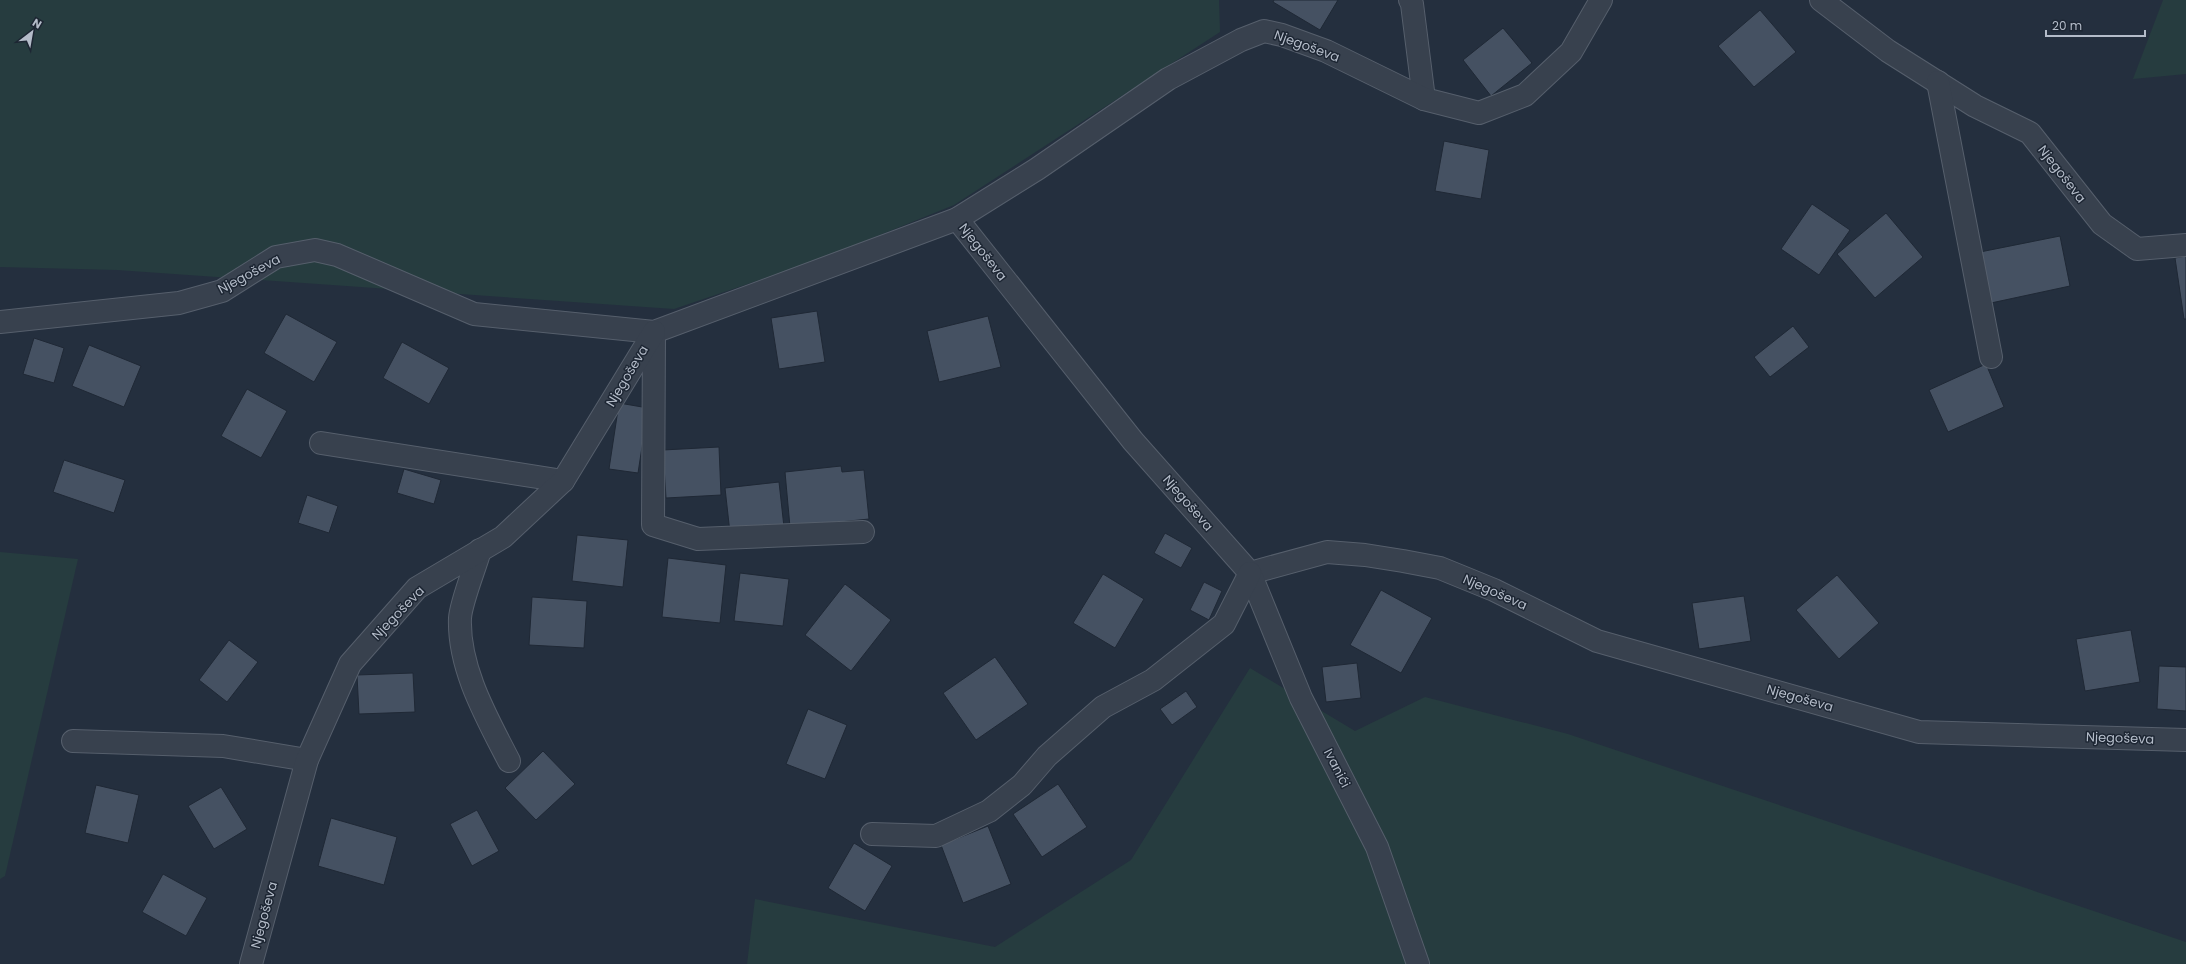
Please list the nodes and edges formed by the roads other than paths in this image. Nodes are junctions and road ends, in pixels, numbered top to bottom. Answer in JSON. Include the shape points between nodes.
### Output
{"nodes":[{"id":1,"x":1410,"y":0,"type":"edge"},
{"id":2,"x":1601,"y":0,"type":"edge"},
{"id":3,"x":1821,"y":0,"type":"edge"},
{"id":4,"x":1938,"y":82,"type":"junction"},
{"id":5,"x":1424,"y":99,"type":"junction"},
{"id":6,"x":957,"y":219,"type":"junction"},
{"id":7,"x":2186,"y":245,"type":"edge"},
{"id":8,"x":0,"y":322,"type":"edge"},
{"id":9,"x":654,"y":332,"type":"junction"},
{"id":10,"x":1991,"y":357,"type":"dead end"},
{"id":11,"x":321,"y":443,"type":"dead end"},
{"id":12,"x":563,"y":481,"type":"junction"},
{"id":13,"x":863,"y":532,"type":"dead end"},
{"id":14,"x":480,"y":550,"type":"junction"},
{"id":15,"x":1250,"y":573,"type":"junction"},
{"id":16,"x":2186,"y":740,"type":"edge"},
{"id":17,"x":73,"y":741,"type":"dead end"},
{"id":18,"x":307,"y":760,"type":"junction"},
{"id":19,"x":509,"y":761,"type":"dead end"},
{"id":20,"x":872,"y":834,"type":"dead end"},
{"id":21,"x":251,"y":964,"type":"edge"},
{"id":22,"x":1418,"y":964,"type":"edge"}],
"edges":[{"from":1,"to":5,"type":"street"},
{"from":2,"to":5,"type":"street","name":"Njegoševa","via":[[1571,52],[1525,95],[1479,113]]},
{"from":3,"to":4,"type":"street","name":"Njegoševa","via":[[1888,51]]},
{"from":4,"to":7,"type":"street","name":"Njegoševa","via":[[1975,106],[2030,133],[2102,224],[2137,250]]},
{"from":4,"to":10,"type":"street"},
{"from":5,"to":6,"type":"street","name":"Njegoševa","via":[[1326,51],[1282,34],[1264,31],[1241,40],[1168,79],[1037,169]]},
{"from":6,"to":9,"type":"street","name":"Njegoševa"},
{"from":6,"to":15,"type":"street","name":"Njegoševa","via":[[1133,441]]},
{"from":8,"to":9,"type":"street","name":"Njegoševa","via":[[179,303],[222,291],[276,258],[315,250],[337,255],[474,314]]},
{"from":9,"to":12,"type":"street","name":"Njegoševa"},
{"from":9,"to":13,"type":"street","via":[[653,525],[698,539]]},
{"from":11,"to":12,"type":"street"},
{"from":12,"to":14,"type":"street","name":"Njegoševa","via":[[503,537]]},
{"from":14,"to":18,"type":"street","name":"Njegoševa","via":[[417,588],[350,664]]},
{"from":14,"to":19,"type":"street","via":[[460,617],[462,654],[486,714]]},
{"from":15,"to":16,"type":"street","name":"Njegoševa","via":[[1327,552],[1365,555],[1440,568],[1494,590],[1597,641],[1919,732]]},
{"from":15,"to":20,"type":"street","via":[[1224,624],[1153,680],[1103,707],[1047,756],[1022,785],[989,811],[936,836]]},
{"from":15,"to":22,"type":"street","name":"Ivanići","via":[[1301,698],[1377,847]]},
{"from":17,"to":18,"type":"street","via":[[223,746]]},
{"from":18,"to":21,"type":"street","name":"Njegoševa"}]}
